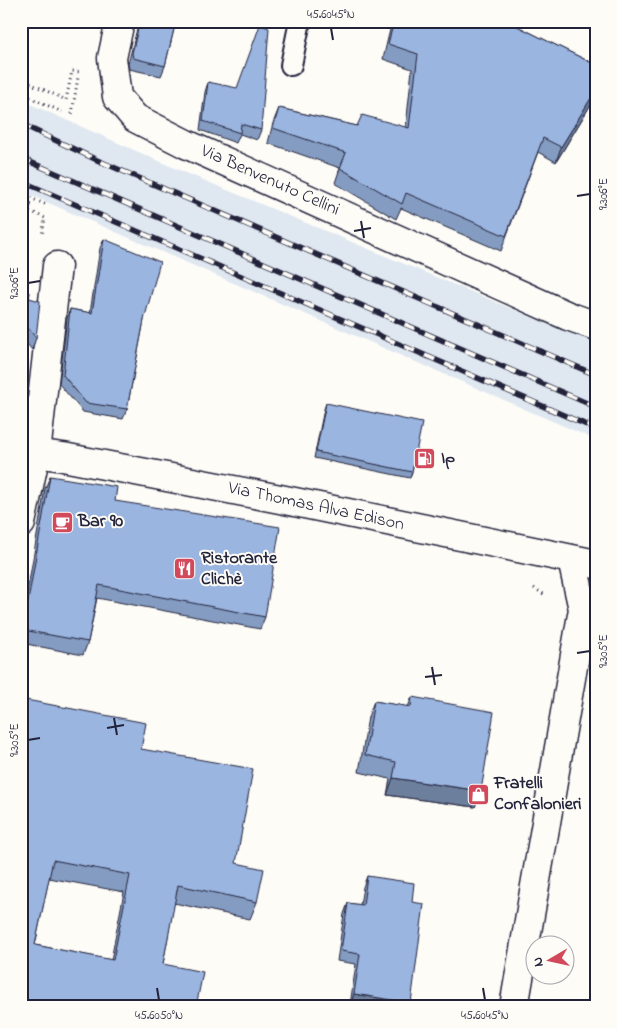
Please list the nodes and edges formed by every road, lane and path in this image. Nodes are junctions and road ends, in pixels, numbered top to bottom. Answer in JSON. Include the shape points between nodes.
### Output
{"nodes":[{"id":1,"x":120,"y":21,"type":"edge"},
{"id":2,"x":300,"y":21,"type":"edge"},
{"id":3,"x":112,"y":58,"type":"junction"},
{"id":4,"x":290,"y":65,"type":"dead end"},
{"id":5,"x":79,"y":72,"type":"junction"},
{"id":6,"x":21,"y":79,"type":"edge"},
{"id":7,"x":21,"y":93,"type":"edge"},
{"id":8,"x":62,"y":112,"type":"dead end"},
{"id":9,"x":72,"y":114,"type":"dead end"},
{"id":10,"x":21,"y":194,"type":"edge"},
{"id":11,"x":47,"y":205,"type":"dead end"},
{"id":12,"x":57,"y":266,"type":"dead end"},
{"id":13,"x":596,"y":326,"type":"edge"},
{"id":14,"x":28,"y":452,"type":"edge"},
{"id":15,"x":21,"y":523,"type":"edge"},
{"id":16,"x":584,"y":562,"type":"edge"},
{"id":17,"x":514,"y":1007,"type":"edge"}],
"edges":[{"from":1,"to":3,"type":"street"},
{"from":2,"to":4,"type":"lane"},
{"from":3,"to":5,"type":"path"},
{"from":3,"to":13,"type":"street","name":"Via Benvenuto Cellini","via":[[117,96],[135,118],[558,312]]},
{"from":5,"to":6,"type":"path","via":[[72,71],[66,100]]},
{"from":5,"to":9,"type":"path"},
{"from":7,"to":8,"type":"path"},
{"from":10,"to":11,"type":"path"},
{"from":12,"to":14,"type":"street"},
{"from":14,"to":15,"type":"street"},
{"from":14,"to":16,"type":"street","name":"Via Thomas Alva Edison","via":[[271,497]]},
{"from":16,"to":17,"type":"street","via":[[583,609]]}]}
